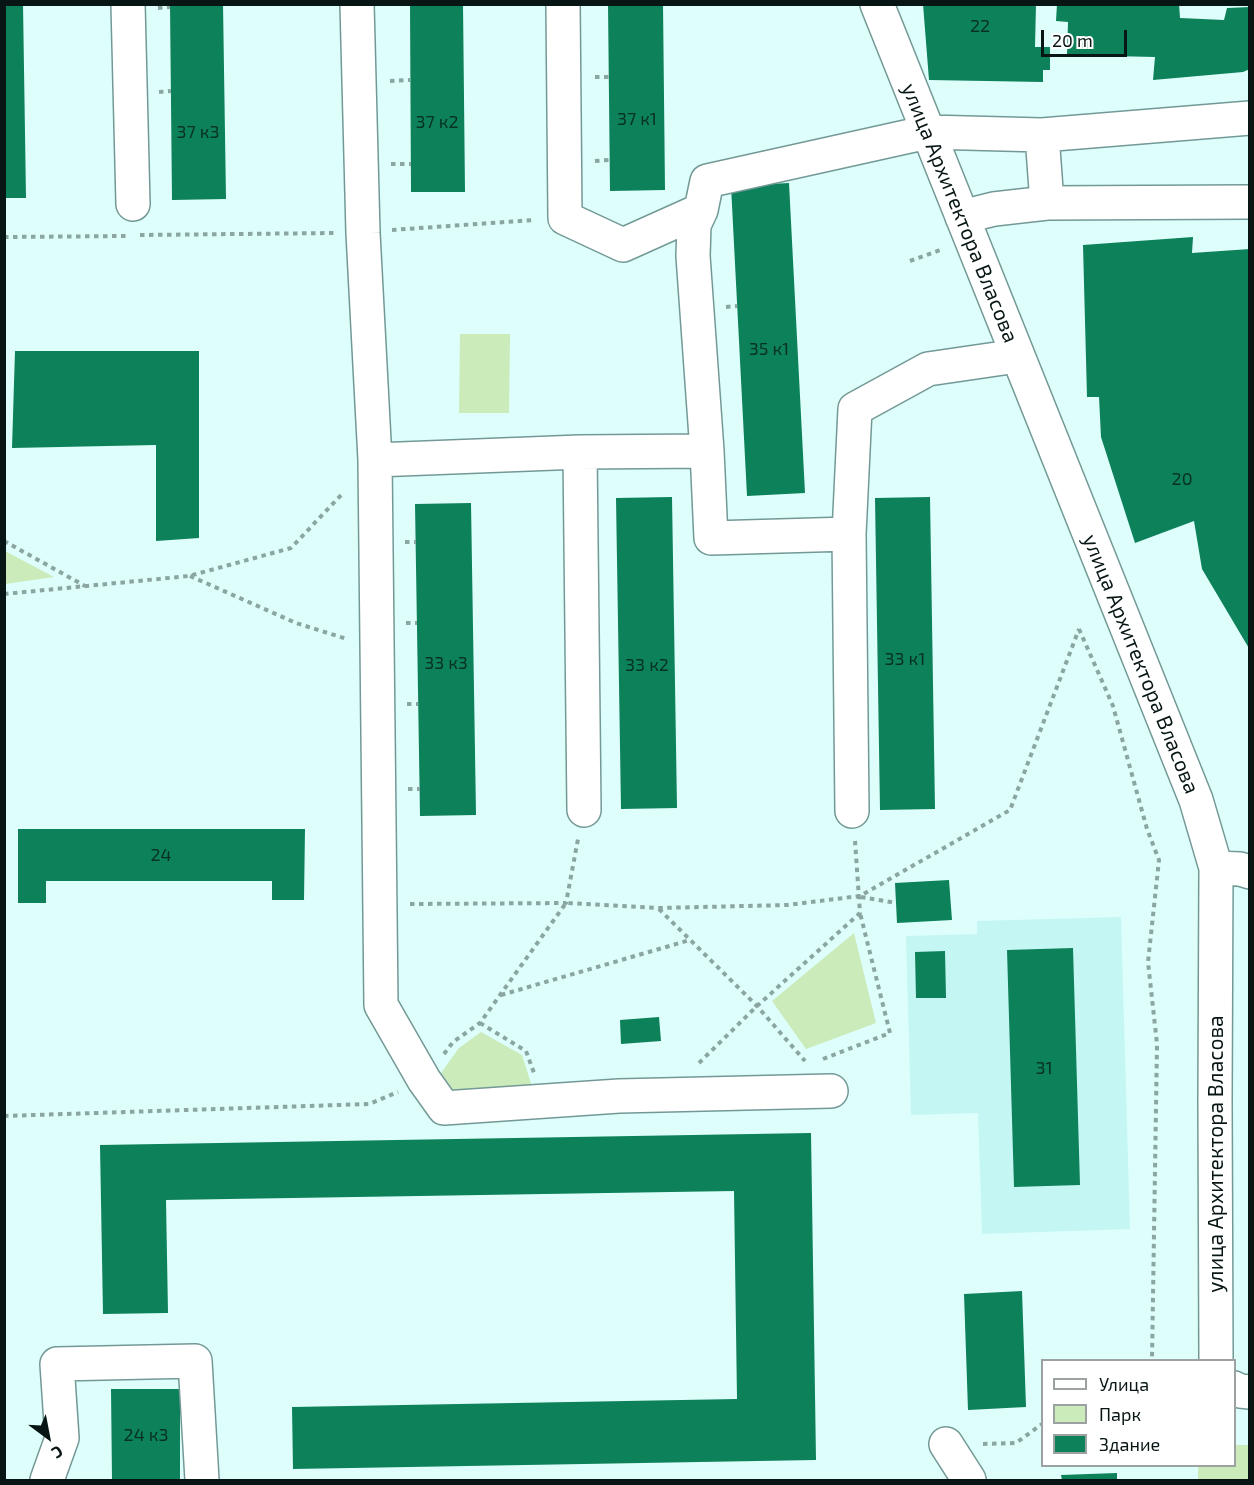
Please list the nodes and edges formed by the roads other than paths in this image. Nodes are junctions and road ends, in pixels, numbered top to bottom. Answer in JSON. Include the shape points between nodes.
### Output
{"nodes":[{"id":1,"x":128,"y":4,"type":"edge"},
{"id":2,"x":357,"y":4,"type":"edge"},
{"id":3,"x":563,"y":4,"type":"edge"},
{"id":4,"x":877,"y":4,"type":"edge"},
{"id":5,"x":1250,"y":118,"type":"edge"},
{"id":6,"x":928,"y":132,"type":"junction"},
{"id":7,"x":1042,"y":135,"type":"junction"},
{"id":8,"x":1250,"y":202,"type":"edge"},
{"id":9,"x":1047,"y":203,"type":"junction"},
{"id":10,"x":133,"y":204,"type":"dead end"},
{"id":11,"x":701,"y":210,"type":"junction"},
{"id":12,"x":962,"y":217,"type":"junction"},
{"id":13,"x":1017,"y":356,"type":"junction"},
{"id":14,"x":707,"y":451,"type":"junction"},
{"id":15,"x":580,"y":452,"type":"junction"},
{"id":16,"x":375,"y":460,"type":"junction"},
{"id":17,"x":849,"y":534,"type":"junction"},
{"id":18,"x":584,"y":810,"type":"road end"},
{"id":19,"x":852,"y":811,"type":"road end"},
{"id":20,"x":1216,"y":868,"type":"junction"},
{"id":21,"x":1250,"y":872,"type":"edge"},
{"id":22,"x":831,"y":1091,"type":"road end"},
{"id":23,"x":1216,"y":1359,"type":"edge"},
{"id":24,"x":946,"y":1444,"type":"road end"},
{"id":25,"x":47,"y":1480,"type":"edge"},
{"id":26,"x":202,"y":1480,"type":"edge"},
{"id":27,"x":969,"y":1480,"type":"edge"}],
"edges":[{"from":1,"to":10,"type":"street"},
{"from":2,"to":16,"type":"street","via":[[363,233]]},
{"from":3,"to":11,"type":"street","via":[[565,218],[623,245]]},
{"from":4,"to":6,"type":"street","name":"улица Архитектора Власова"},
{"from":5,"to":7,"type":"street"},
{"from":6,"to":7,"type":"street"},
{"from":6,"to":11,"type":"street","via":[[707,181]]},
{"from":6,"to":12,"type":"street","name":"улица Архитектора Власова"},
{"from":7,"to":9,"type":"street"},
{"from":8,"to":9,"type":"street"},
{"from":9,"to":12,"type":"street"},
{"from":11,"to":14,"type":"street","via":[[694,225],[693,256]]},
{"from":12,"to":13,"type":"street","name":"улица Архитектора Власова"},
{"from":13,"to":17,"type":"street","via":[[928,369],[855,409]]},
{"from":13,"to":20,"type":"street","name":"улица Архитектора Власова","via":[[1196,800]]},
{"from":14,"to":15,"type":"street"},
{"from":14,"to":17,"type":"street","via":[[711,538]]},
{"from":15,"to":16,"type":"street"},
{"from":15,"to":18,"type":"street"},
{"from":16,"to":22,"type":"street","via":[[381,1005],[444,1108],[620,1096]]},
{"from":17,"to":19,"type":"street"},
{"from":20,"to":21,"type":"street"},
{"from":20,"to":23,"type":"street","name":"улица Архитектора Власова"},
{"from":24,"to":27,"type":"street"},
{"from":25,"to":26,"type":"street","via":[[62,1438],[57,1364],[195,1361]]}]}
